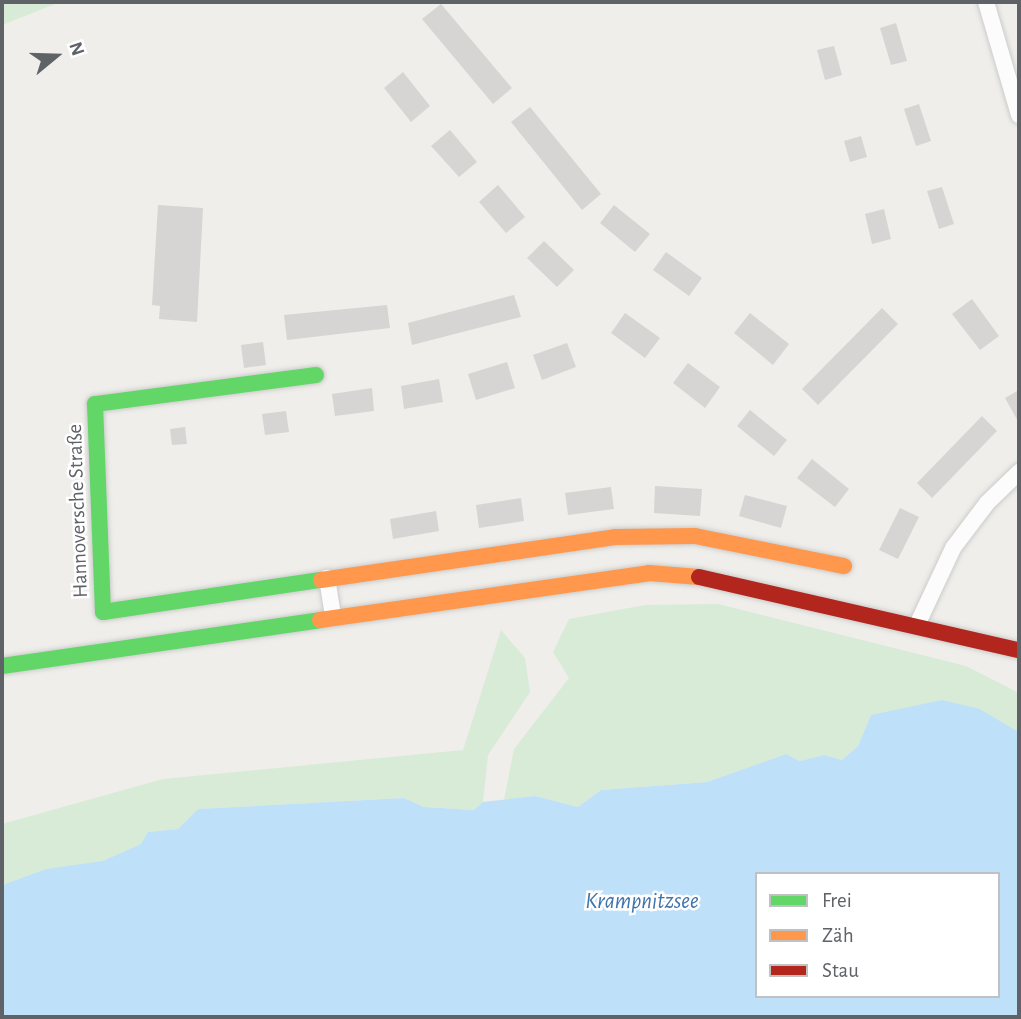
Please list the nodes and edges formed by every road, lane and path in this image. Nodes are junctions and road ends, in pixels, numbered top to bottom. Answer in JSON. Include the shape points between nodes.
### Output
{"nodes":[{"id":1,"x":986,"y":2,"type":"edge"},
{"id":2,"x":1019,"y":115,"type":"edge"},
{"id":3,"x":316,"y":375,"type":"dead end"},
{"id":4,"x":1019,"y":472,"type":"edge"},
{"id":5,"x":844,"y":566,"type":"dead end"},
{"id":6,"x":327,"y":578,"type":"junction"},
{"id":7,"x":333,"y":617,"type":"junction"},
{"id":8,"x":917,"y":625,"type":"junction"},
{"id":9,"x":1019,"y":650,"type":"edge"},
{"id":10,"x":2,"y":666,"type":"edge"}],
"edges":[{"from":1,"to":2,"type":"street"},
{"from":3,"to":6,"type":"street","name":"Hannoversche Straße","via":[[95,404],[103,612]]},
{"from":4,"to":8,"type":"street","via":[[987,503],[953,548]]},
{"from":5,"to":6,"type":"street","name":"Hannoversche Straße","via":[[695,536],[615,537]]},
{"from":6,"to":7,"type":"street"},
{"from":7,"to":8,"type":"street","via":[[649,573],[717,578]]},
{"from":7,"to":10,"type":"street"},
{"from":8,"to":9,"type":"street"}]}
